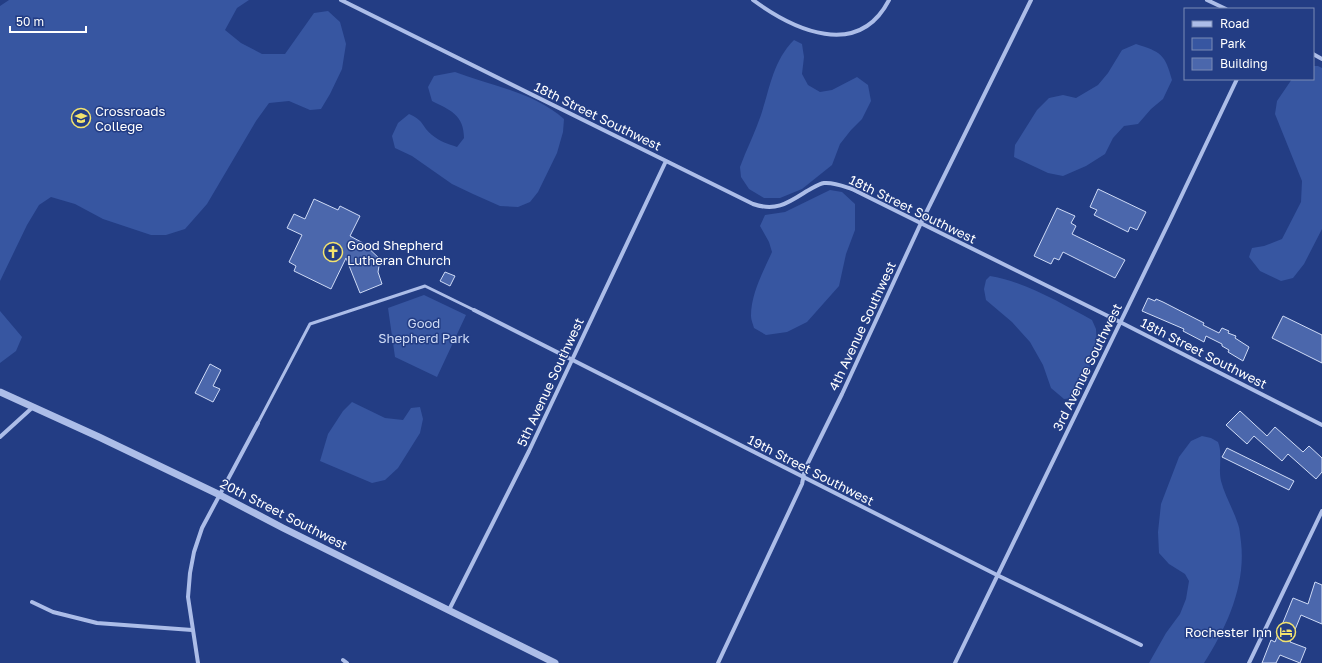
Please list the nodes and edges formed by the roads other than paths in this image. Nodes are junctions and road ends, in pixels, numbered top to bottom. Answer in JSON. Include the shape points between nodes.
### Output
{"nodes":[{"id":1,"x":341,"y":0,"type":"edge"},
{"id":2,"x":753,"y":0,"type":"edge"},
{"id":3,"x":889,"y":0,"type":"edge"},
{"id":4,"x":1032,"y":0,"type":"edge"},
{"id":5,"x":1207,"y":0,"type":"edge"},
{"id":6,"x":1224,"y":8,"type":"edge"},
{"id":7,"x":1237,"y":80,"type":"edge"},
{"id":8,"x":666,"y":161,"type":"junction"},
{"id":9,"x":921,"y":223,"type":"junction"},
{"id":10,"x":474,"y":310,"type":"joint"},
{"id":11,"x":1120,"y":322,"type":"junction"},
{"id":12,"x":572,"y":359,"type":"junction"},
{"id":13,"x":0,"y":392,"type":"edge"},
{"id":14,"x":33,"y":407,"type":"junction"},
{"id":15,"x":258,"y":423,"type":"joint"},
{"id":16,"x":1322,"y":425,"type":"edge"},
{"id":17,"x":0,"y":437,"type":"edge"},
{"id":18,"x":804,"y":478,"type":"junction"},
{"id":19,"x":220,"y":495,"type":"junction"},
{"id":20,"x":1322,"y":511,"type":"edge"},
{"id":21,"x":997,"y":575,"type":"junction"},
{"id":22,"x":32,"y":602,"type":"dead end"},
{"id":23,"x":449,"y":610,"type":"junction"},
{"id":24,"x":192,"y":630,"type":"junction"},
{"id":25,"x":1141,"y":645,"type":"dead end"},
{"id":26,"x":343,"y":660,"type":"dead end"},
{"id":27,"x":198,"y":663,"type":"edge"},
{"id":28,"x":347,"y":663,"type":"edge"},
{"id":29,"x":555,"y":663,"type":"edge"},
{"id":30,"x":718,"y":663,"type":"edge"},
{"id":31,"x":955,"y":663,"type":"edge"},
{"id":32,"x":1249,"y":663,"type":"edge"}],
"edges":[{"from":1,"to":8,"type":"street","name":"18th Street Southwest"},
{"from":2,"to":3,"type":"street","via":[[767,10],[812,31],[827,35],[844,35],[870,24],[880,15]]},
{"from":4,"to":9,"type":"street","name":"4th Avenue Southwest"},
{"from":5,"to":6,"type":"street"},
{"from":7,"to":11,"type":"street","name":"3rd Avenue Southwest"},
{"from":8,"to":9,"type":"street","name":"18th Street Southwest","via":[[763,208],[788,203],[815,186],[830,183],[852,189]]},
{"from":8,"to":12,"type":"street","name":"5th Avenue Southwest"},
{"from":9,"to":11,"type":"street","name":"18th Street Southwest"},
{"from":9,"to":18,"type":"street","name":"4th Avenue Southwest","via":[[805,468]]},
{"from":10,"to":12,"type":"street","name":"19th Street Southwest"},
{"from":10,"to":15,"type":"lane","via":[[425,286],[310,324]]},
{"from":11,"to":16,"type":"street","name":"18th Street Southwest"},
{"from":11,"to":21,"type":"street","name":"3rd Avenue Southwest"},
{"from":12,"to":18,"type":"street","name":"19th Street Southwest"},
{"from":12,"to":23,"type":"street","name":"5th Avenue Southwest"},
{"from":13,"to":14,"type":"street","name":"20th Street Southwest"},
{"from":14,"to":17,"type":"street"},
{"from":14,"to":19,"type":"street","name":"20th Street Southwest"},
{"from":15,"to":19,"type":"street"},
{"from":18,"to":21,"type":"street","name":"19th Street Southwest"},
{"from":18,"to":30,"type":"street","name":"4th Avenue Southwest"},
{"from":19,"to":23,"type":"street","name":"20th Street Southwest"},
{"from":19,"to":24,"type":"street","via":[[202,528],[194,552],[188,597]]},
{"from":20,"to":32,"type":"street"},
{"from":21,"to":25,"type":"street","name":"19th Street Southwest"},
{"from":21,"to":31,"type":"street","name":"3rd Avenue Southwest"},
{"from":22,"to":24,"type":"street","via":[[53,612],[97,623]]},
{"from":23,"to":29,"type":"street","name":"20th Street Southwest"},
{"from":24,"to":27,"type":"street"},
{"from":26,"to":28,"type":"street"}]}
